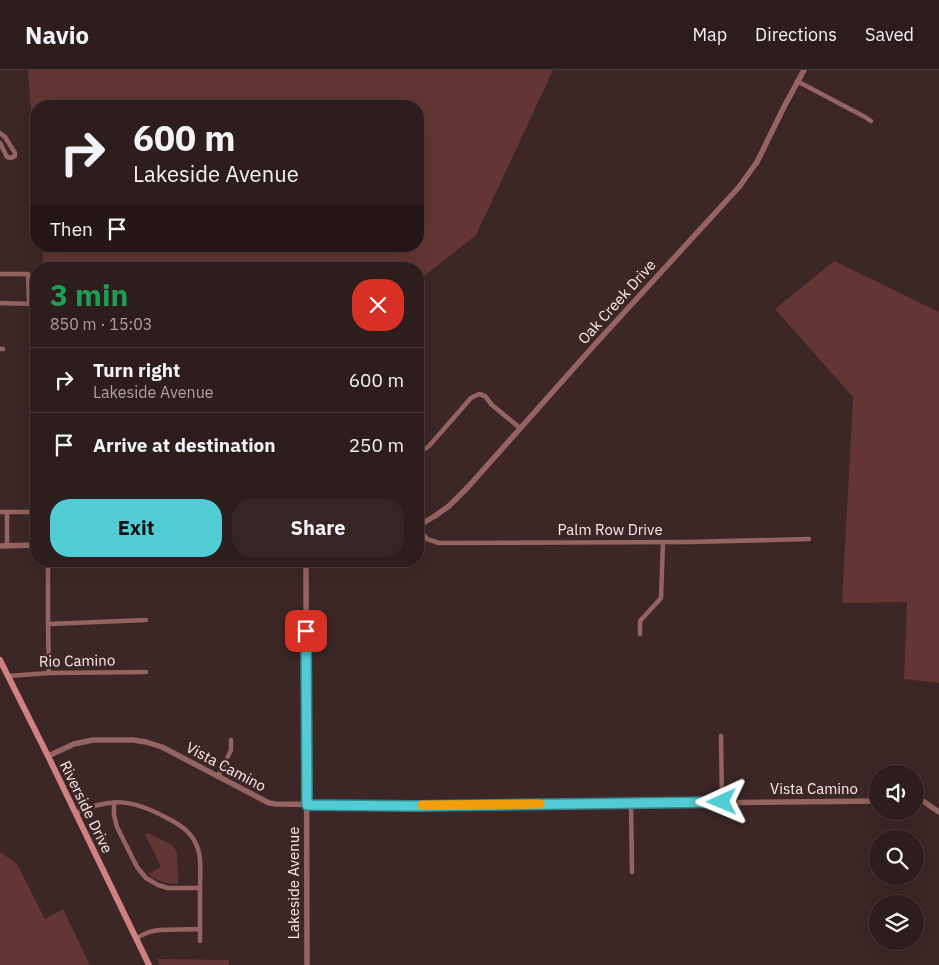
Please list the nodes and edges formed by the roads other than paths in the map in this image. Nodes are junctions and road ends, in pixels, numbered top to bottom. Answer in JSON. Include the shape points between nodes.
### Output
{"nodes":[{"id":1,"x":804,"y":70,"type":"edge"},
{"id":2,"x":797,"y":81,"type":"junction"},
{"id":3,"x":871,"y":121,"type":"dead end"},
{"id":4,"x":0,"y":133,"type":"edge"},
{"id":5,"x":0,"y":143,"type":"edge"},
{"id":6,"x":0,"y":274,"type":"edge"},
{"id":7,"x":0,"y":304,"type":"edge"},
{"id":8,"x":29,"y":304,"type":"joint"},
{"id":9,"x":520,"y":428,"type":"junction"},
{"id":10,"x":424,"y":450,"type":"edge"},
{"id":11,"x":0,"y":512,"type":"edge"},
{"id":12,"x":7,"y":512,"type":"junction"},
{"id":13,"x":30,"y":512,"type":"edge"},
{"id":14,"x":424,"y":523,"type":"edge"},
{"id":15,"x":424,"y":535,"type":"edge"},
{"id":16,"x":809,"y":539,"type":"dead end"},
{"id":17,"x":663,"y":542,"type":"junction"},
{"id":18,"x":0,"y":546,"type":"edge"},
{"id":19,"x":7,"y":546,"type":"junction"},
{"id":20,"x":30,"y":546,"type":"edge"},
{"id":21,"x":48,"y":567,"type":"edge"},
{"id":22,"x":306,"y":567,"type":"edge"},
{"id":23,"x":146,"y":620,"type":"dead end"},
{"id":24,"x":48,"y":624,"type":"junction"},
{"id":25,"x":640,"y":634,"type":"dead end"},
{"id":26,"x":0,"y":660,"type":"edge"},
{"id":27,"x":146,"y":672,"type":"dead end"},
{"id":28,"x":49,"y":673,"type":"junction"},
{"id":29,"x":8,"y":676,"type":"junction"},
{"id":30,"x":721,"y":736,"type":"dead end"},
{"id":31,"x":231,"y":740,"type":"dead end"},
{"id":32,"x":48,"y":756,"type":"junction"},
{"id":33,"x":218,"y":777,"type":"junction"},
{"id":34,"x":869,"y":801,"type":"edge"},
{"id":35,"x":114,"y":802,"type":"junction"},
{"id":36,"x":722,"y":802,"type":"junction"},
{"id":37,"x":924,"y":803,"type":"edge"},
{"id":38,"x":631,"y":804,"type":"junction"},
{"id":39,"x":307,"y":805,"type":"junction"},
{"id":40,"x":939,"y":812,"type":"edge"},
{"id":41,"x":76,"y":813,"type":"junction"},
{"id":42,"x":632,"y":872,"type":"dead end"},
{"id":43,"x":200,"y":888,"type":"junction"},
{"id":44,"x":200,"y":929,"type":"junction"},
{"id":45,"x":136,"y":938,"type":"junction"},
{"id":46,"x":200,"y":941,"type":"dead end"},
{"id":47,"x":149,"y":965,"type":"edge"},
{"id":48,"x":307,"y":965,"type":"edge"}],
"edges":[{"from":1,"to":2,"type":"street","name":"Oak Creek Drive"},
{"from":2,"to":3,"type":"street"},
{"from":2,"to":9,"type":"street","name":"Oak Creek Drive","via":[[746,178]]},
{"from":4,"to":5,"type":"street","via":[[15,156],[7,157]]},
{"from":6,"to":8,"type":"street","via":[[28,274]]},
{"from":7,"to":8,"type":"street"},
{"from":9,"to":10,"type":"street","via":[[485,396],[476,394]]},
{"from":9,"to":14,"type":"street","name":"Oak Creek Drive","via":[[468,488]]},
{"from":11,"to":12,"type":"street"},
{"from":12,"to":13,"type":"street"},
{"from":12,"to":19,"type":"street"},
{"from":15,"to":17,"type":"street","name":"Palm Row Drive","via":[[439,543]]},
{"from":16,"to":17,"type":"street","name":"Palm Row Drive"},
{"from":17,"to":25,"type":"street","via":[[661,598],[640,621]]},
{"from":18,"to":19,"type":"street"},
{"from":19,"to":20,"type":"street"},
{"from":21,"to":24,"type":"street"},
{"from":22,"to":39,"type":"street","name":"Lakeside Avenue"},
{"from":23,"to":24,"type":"street"},
{"from":24,"to":28,"type":"street"},
{"from":26,"to":29,"type":"main road","name":"Riverside Drive"},
{"from":27,"to":28,"type":"street","name":"Rio Camino"},
{"from":28,"to":29,"type":"street","name":"Rio Camino"},
{"from":29,"to":32,"type":"main road","name":"Riverside Drive"},
{"from":30,"to":36,"type":"street"},
{"from":31,"to":33,"type":"street","via":[[231,750]]},
{"from":32,"to":33,"type":"street","name":"Vista Camino","via":[[86,741],[133,740],[162,747]]},
{"from":32,"to":41,"type":"main road","name":"Riverside Drive"},
{"from":33,"to":39,"type":"street","name":"Vista Camino","via":[[269,804]]},
{"from":34,"to":36,"type":"street","name":"Vista Camino"},
{"from":35,"to":41,"type":"street","via":[[95,804]]},
{"from":35,"to":43,"type":"street","via":[[117,827],[146,878],[168,888]]},
{"from":35,"to":43,"type":"street","via":[[147,808],[181,825],[193,837],[199,853]]},
{"from":36,"to":38,"type":"street","name":"Vista Camino"},
{"from":37,"to":40,"type":"street"},
{"from":38,"to":39,"type":"street","name":"Vista Camino"},
{"from":38,"to":42,"type":"street"},
{"from":39,"to":48,"type":"street","name":"Lakeside Avenue"},
{"from":41,"to":45,"type":"main road","name":"Riverside Drive"},
{"from":43,"to":44,"type":"street"},
{"from":44,"to":45,"type":"street","via":[[159,930]]},
{"from":44,"to":46,"type":"street"},
{"from":45,"to":47,"type":"main road","name":"Riverside Drive"}]}
